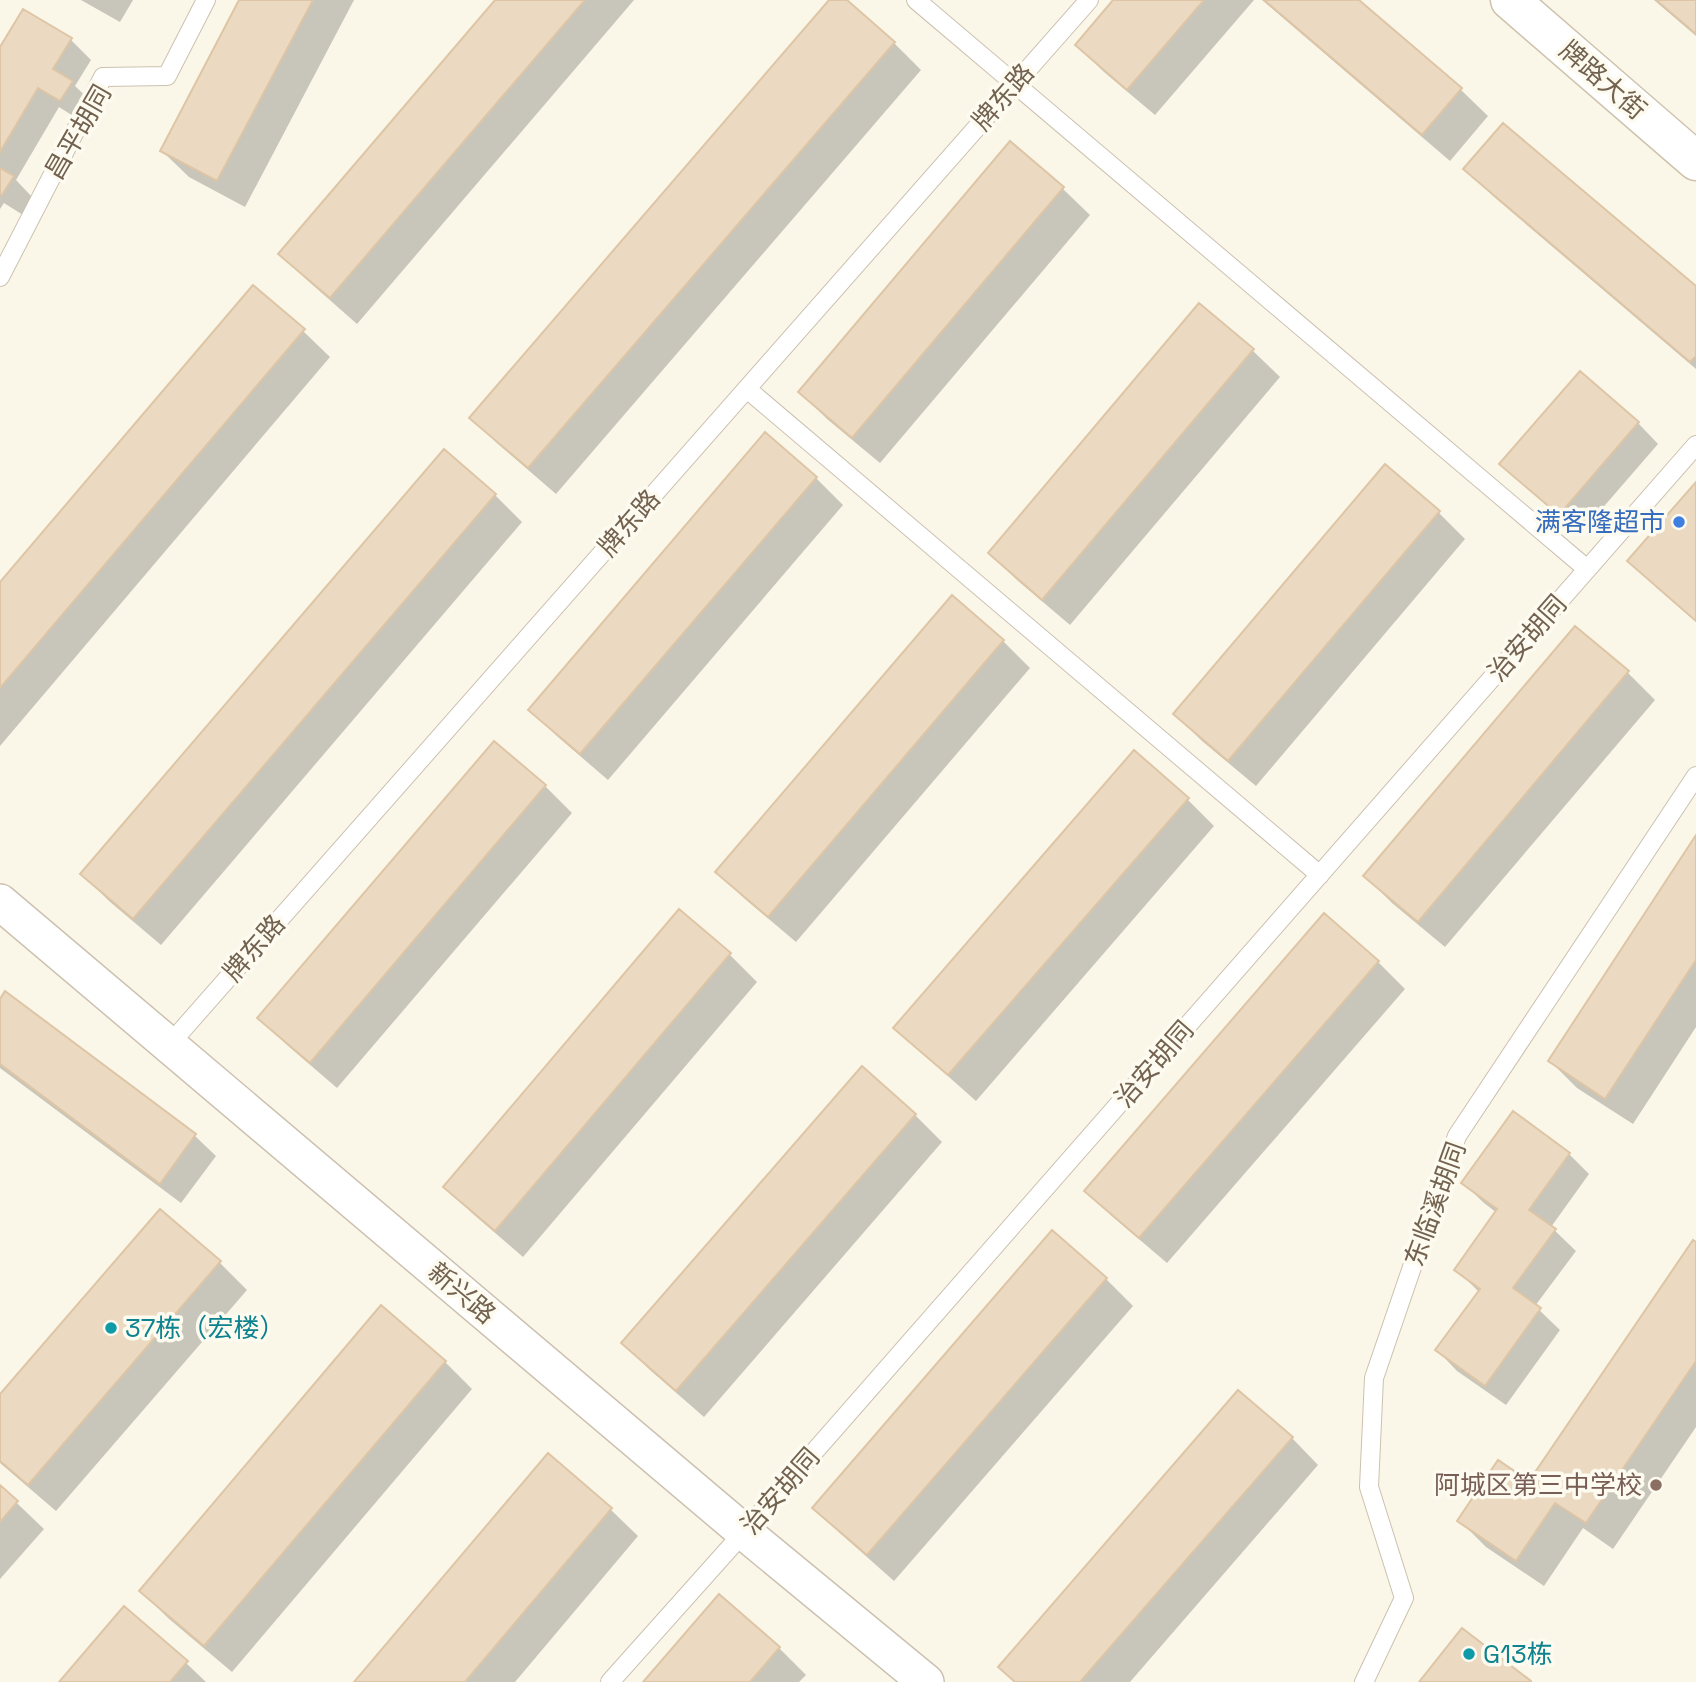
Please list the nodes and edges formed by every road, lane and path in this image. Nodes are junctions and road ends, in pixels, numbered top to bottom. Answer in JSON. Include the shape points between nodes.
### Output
{"nodes":[{"id":1,"x":206,"y":0,"type":"edge"},
{"id":2,"x":916,"y":0,"type":"edge"},
{"id":3,"x":1089,"y":0,"type":"edge"},
{"id":4,"x":1510,"y":0,"type":"edge"},
{"id":5,"x":1014,"y":84,"type":"junction"},
{"id":6,"x":1696,"y":161,"type":"edge"},
{"id":7,"x":0,"y":277,"type":"edge"},
{"id":8,"x":747,"y":389,"type":"junction"},
{"id":9,"x":1696,"y":445,"type":"edge"},
{"id":10,"x":1587,"y":569,"type":"junction"},
{"id":11,"x":1696,"y":776,"type":"edge"},
{"id":12,"x":1320,"y":875,"type":"junction"},
{"id":13,"x":0,"y":902,"type":"edge"},
{"id":14,"x":169,"y":1045,"type":"junction"},
{"id":15,"x":744,"y":1532,"type":"junction"},
{"id":16,"x":610,"y":1682,"type":"edge"},
{"id":17,"x":926,"y":1682,"type":"edge"},
{"id":18,"x":1364,"y":1682,"type":"edge"}],
"edges":[{"from":1,"to":7,"type":"lane","name":"昌平胡同","via":[[167,76],[103,77]]},
{"from":2,"to":5,"type":"lane"},
{"from":3,"to":5,"type":"lane","name":"牌东路"},
{"from":4,"to":6,"type":"street","name":"牌路大街"},
{"from":5,"to":8,"type":"lane","name":"牌东路"},
{"from":5,"to":10,"type":"lane"},
{"from":8,"to":12,"type":"lane"},
{"from":8,"to":14,"type":"lane","name":"牌东路"},
{"from":9,"to":10,"type":"lane","name":"治安胡同"},
{"from":10,"to":12,"type":"lane","name":"治安胡同"},
{"from":11,"to":18,"type":"lane","name":"东临溪胡同","via":[[1457,1136],[1374,1378],[1369,1487],[1404,1598]]},
{"from":12,"to":15,"type":"lane","name":"治安胡同"},
{"from":13,"to":14,"type":"street","name":"新兴路"},
{"from":14,"to":15,"type":"street","name":"新兴路"},
{"from":15,"to":16,"type":"lane","name":"治安胡同"},
{"from":15,"to":17,"type":"street","name":"新兴路"}]}
